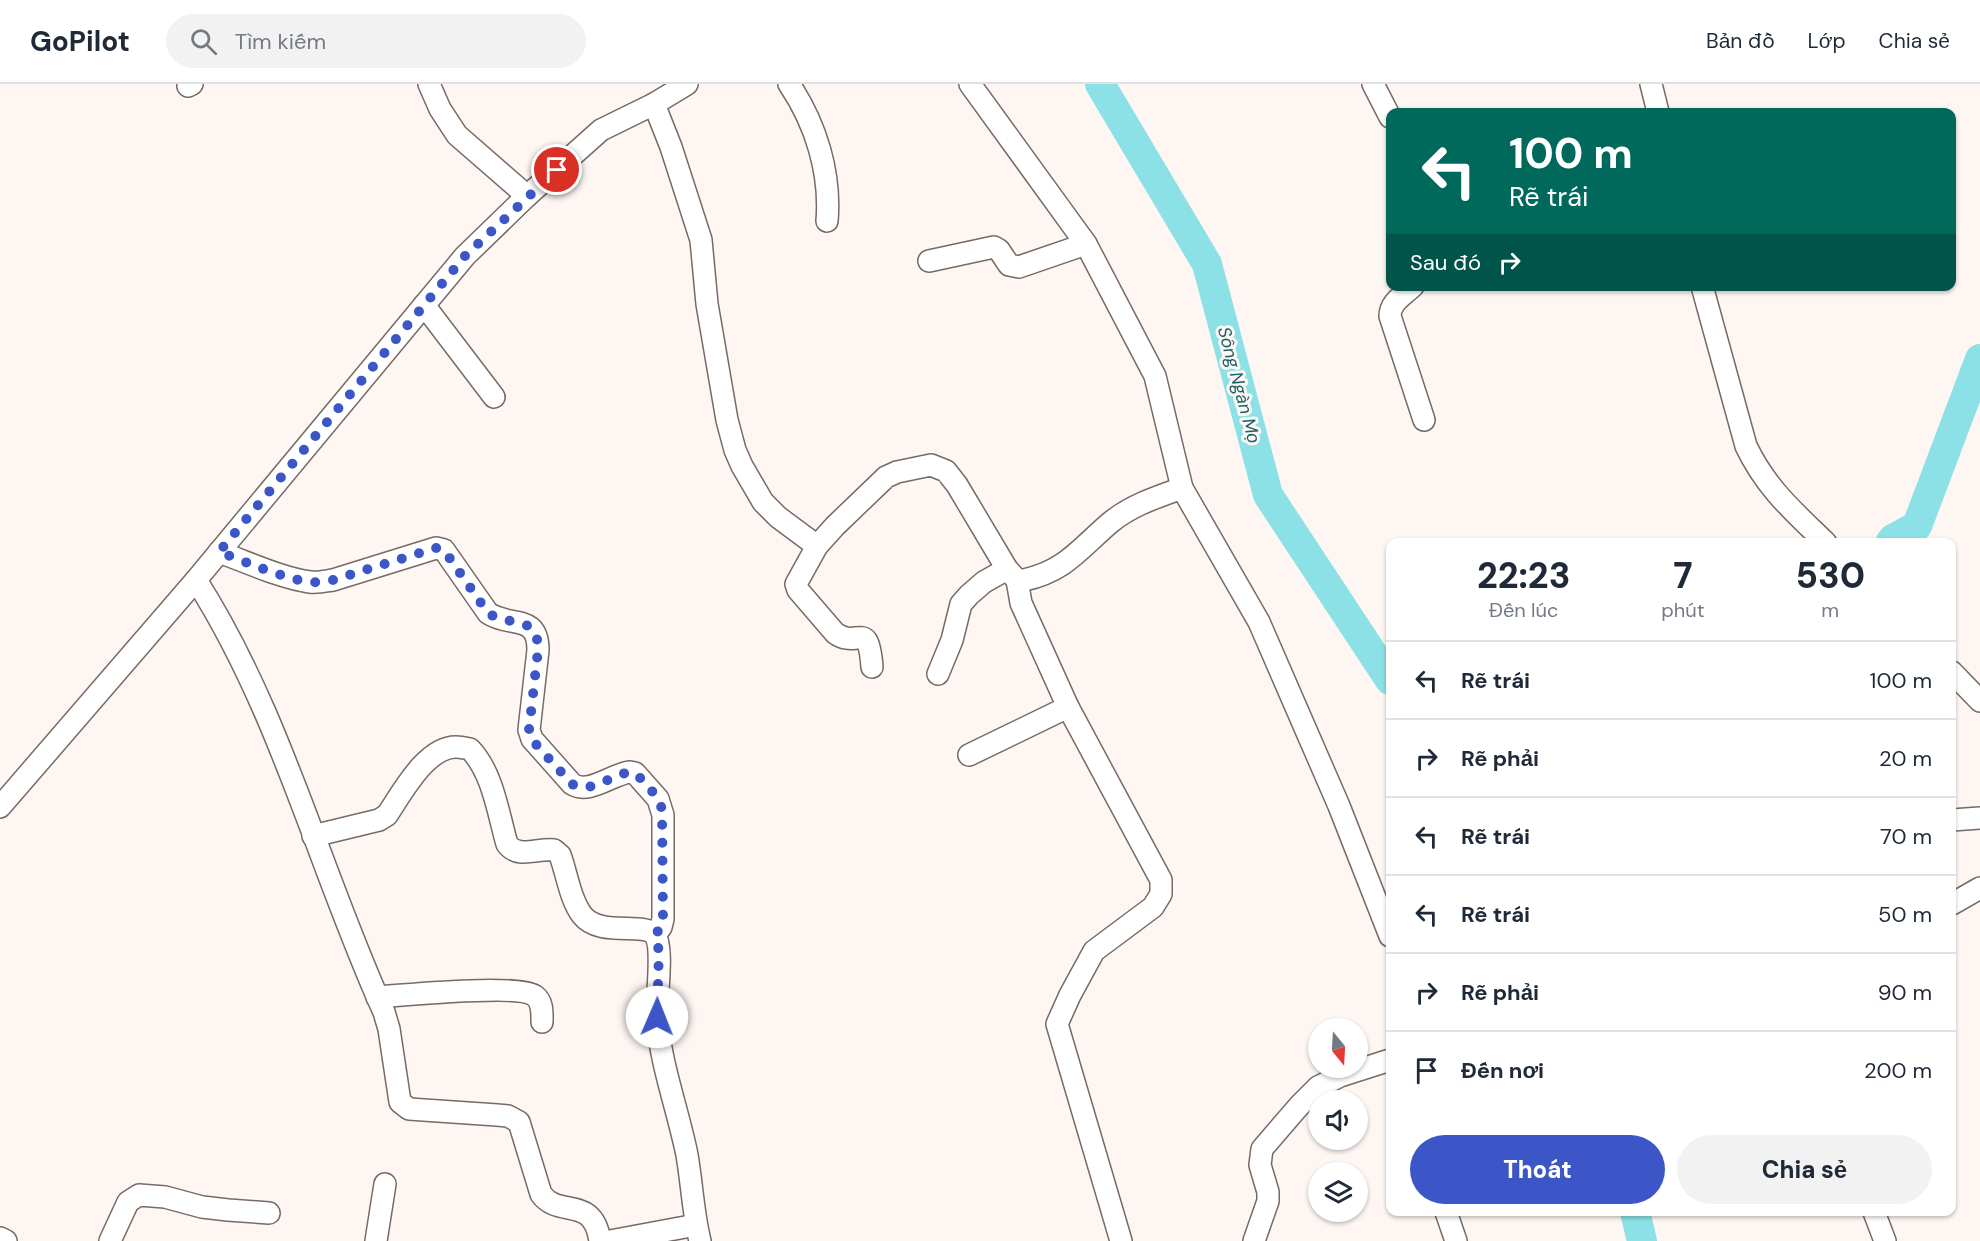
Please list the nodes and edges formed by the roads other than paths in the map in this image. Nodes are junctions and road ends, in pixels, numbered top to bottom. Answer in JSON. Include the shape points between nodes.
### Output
{"nodes":[{"id":1,"x":429,"y":84,"type":"edge"},
{"id":2,"x":687,"y":84,"type":"edge"},
{"id":3,"x":789,"y":84,"type":"edge"},
{"id":4,"x":970,"y":84,"type":"edge"},
{"id":5,"x":1373,"y":84,"type":"edge"},
{"id":6,"x":1652,"y":84,"type":"edge"},
{"id":7,"x":654,"y":104,"type":"junction"},
{"id":8,"x":1657,"y":108,"type":"edge"},
{"id":9,"x":1386,"y":109,"type":"edge"},
{"id":10,"x":527,"y":196,"type":"junction"},
{"id":11,"x":827,"y":221,"type":"dead end"},
{"id":12,"x":1086,"y":244,"type":"junction"},
{"id":13,"x":929,"y":261,"type":"dead end"},
{"id":14,"x":1408,"y":291,"type":"edge"},
{"id":15,"x":1703,"y":291,"type":"edge"},
{"id":16,"x":424,"y":305,"type":"junction"},
{"id":17,"x":494,"y":397,"type":"dead end"},
{"id":18,"x":1424,"y":420,"type":"dead end"},
{"id":19,"x":1182,"y":488,"type":"junction"},
{"id":20,"x":1821,"y":538,"type":"edge"},
{"id":21,"x":817,"y":546,"type":"junction"},
{"id":22,"x":219,"y":552,"type":"junction"},
{"id":23,"x":1012,"y":574,"type":"junction"},
{"id":24,"x":196,"y":580,"type":"junction"},
{"id":25,"x":872,"y":667,"type":"dead end"},
{"id":26,"x":938,"y":674,"type":"dead end"},
{"id":27,"x":1956,"y":676,"type":"edge"},
{"id":28,"x":1980,"y":701,"type":"edge"},
{"id":29,"x":1068,"y":707,"type":"junction"},
{"id":30,"x":969,"y":755,"type":"dead end"},
{"id":31,"x":0,"y":807,"type":"edge"},
{"id":32,"x":1980,"y":818,"type":"edge"},
{"id":33,"x":1956,"y":820,"type":"edge"},
{"id":34,"x":313,"y":836,"type":"junction"},
{"id":35,"x":1980,"y":888,"type":"edge"},
{"id":36,"x":1956,"y":902,"type":"edge"},
{"id":37,"x":1386,"y":926,"type":"edge"},
{"id":38,"x":655,"y":935,"type":"junction"},
{"id":39,"x":377,"y":997,"type":"junction"},
{"id":40,"x":542,"y":1022,"type":"dead end"},
{"id":41,"x":1386,"y":1061,"type":"edge"},
{"id":42,"x":385,"y":1184,"type":"dead end"},
{"id":43,"x":269,"y":1213,"type":"dead end"},
{"id":44,"x":1447,"y":1216,"type":"edge"},
{"id":45,"x":1876,"y":1216,"type":"edge"},
{"id":46,"x":698,"y":1233,"type":"edge"},
{"id":47,"x":0,"y":1238,"type":"edge"},
{"id":48,"x":6,"y":1241,"type":"edge"},
{"id":49,"x":110,"y":1241,"type":"edge"},
{"id":50,"x":376,"y":1241,"type":"edge"},
{"id":51,"x":600,"y":1241,"type":"edge"},
{"id":52,"x":610,"y":1241,"type":"edge"},
{"id":53,"x":1121,"y":1241,"type":"edge"},
{"id":54,"x":1254,"y":1241,"type":"edge"},
{"id":55,"x":1456,"y":1241,"type":"edge"},
{"id":56,"x":1885,"y":1241,"type":"edge"}],
"edges":[{"from":1,"to":10,"type":"street","via":[[457,135]]},
{"from":2,"to":7,"type":"street"},
{"from":3,"to":11,"type":"street","via":[[816,138],[828,189]]},
{"from":4,"to":12,"type":"street"},
{"from":5,"to":9,"type":"street"},
{"from":6,"to":8,"type":"street"},
{"from":7,"to":10,"type":"street","via":[[601,130]]},
{"from":7,"to":21,"type":"street","via":[[701,240],[707,304],[735,450],[763,502]]},
{"from":10,"to":16,"type":"street","via":[[465,256]]},
{"from":12,"to":13,"type":"street","via":[[1015,267],[994,247]]},
{"from":12,"to":19,"type":"street","via":[[1155,376]]},
{"from":14,"to":18,"type":"street","via":[[1391,308],[1390,316]]},
{"from":15,"to":20,"type":"street","via":[[1746,446],[1774,492]]},
{"from":16,"to":17,"type":"street"},
{"from":16,"to":22,"type":"street"},
{"from":19,"to":23,"type":"street","via":[[1147,500],[1111,522],[1064,565],[1029,579]]},
{"from":19,"to":37,"type":"street","via":[[1259,622]]},
{"from":21,"to":23,"type":"street","via":[[886,477],[932,465],[946,471],[957,485]]},
{"from":21,"to":25,"type":"street","via":[[797,579],[798,590],[840,637],[867,641]]},
{"from":22,"to":24,"type":"street"},
{"from":22,"to":38,"type":"street","via":[[286,576],[318,582],[436,548],[444,550],[488,613],[534,630],[538,650],[528,722],[532,740],[578,788],[630,772],[658,799],[663,815],[663,919]]},
{"from":23,"to":26,"type":"street","via":[[984,582],[961,604]]},
{"from":23,"to":29,"type":"street"},
{"from":24,"to":31,"type":"street"},
{"from":24,"to":34,"type":"street","via":[[248,673]]},
{"from":27,"to":28,"type":"street"},
{"from":29,"to":30,"type":"street"},
{"from":29,"to":53,"type":"street","via":[[1159,874],[1162,888],[1153,907],[1094,951],[1057,1024]]},
{"from":32,"to":33,"type":"street"},
{"from":34,"to":38,"type":"street","via":[[380,820],[431,757],[444,749],[470,749],[483,768],[511,850],[554,850],[560,855],[577,906],[592,924]]},
{"from":34,"to":39,"type":"street"},
{"from":35,"to":36,"type":"street"},
{"from":38,"to":46,"type":"street","via":[[659,951],[659,1031],[687,1156]]},
{"from":39,"to":40,"type":"street","via":[[475,990],[522,992],[537,998]]},
{"from":39,"to":51,"type":"street","via":[[389,1029],[398,1098],[404,1106],[409,1110],[508,1116],[519,1122],[541,1194],[550,1202],[590,1216]]},
{"from":41,"to":54,"type":"street","via":[[1340,1076],[1318,1088],[1262,1149],[1260,1165],[1268,1201]]},
{"from":42,"to":50,"type":"street"},
{"from":43,"to":49,"type":"street","via":[[139,1195],[128,1202]]},
{"from":44,"to":55,"type":"street"},
{"from":45,"to":56,"type":"street"},
{"from":46,"to":52,"type":"street"},
{"from":47,"to":48,"type":"street"}]}
